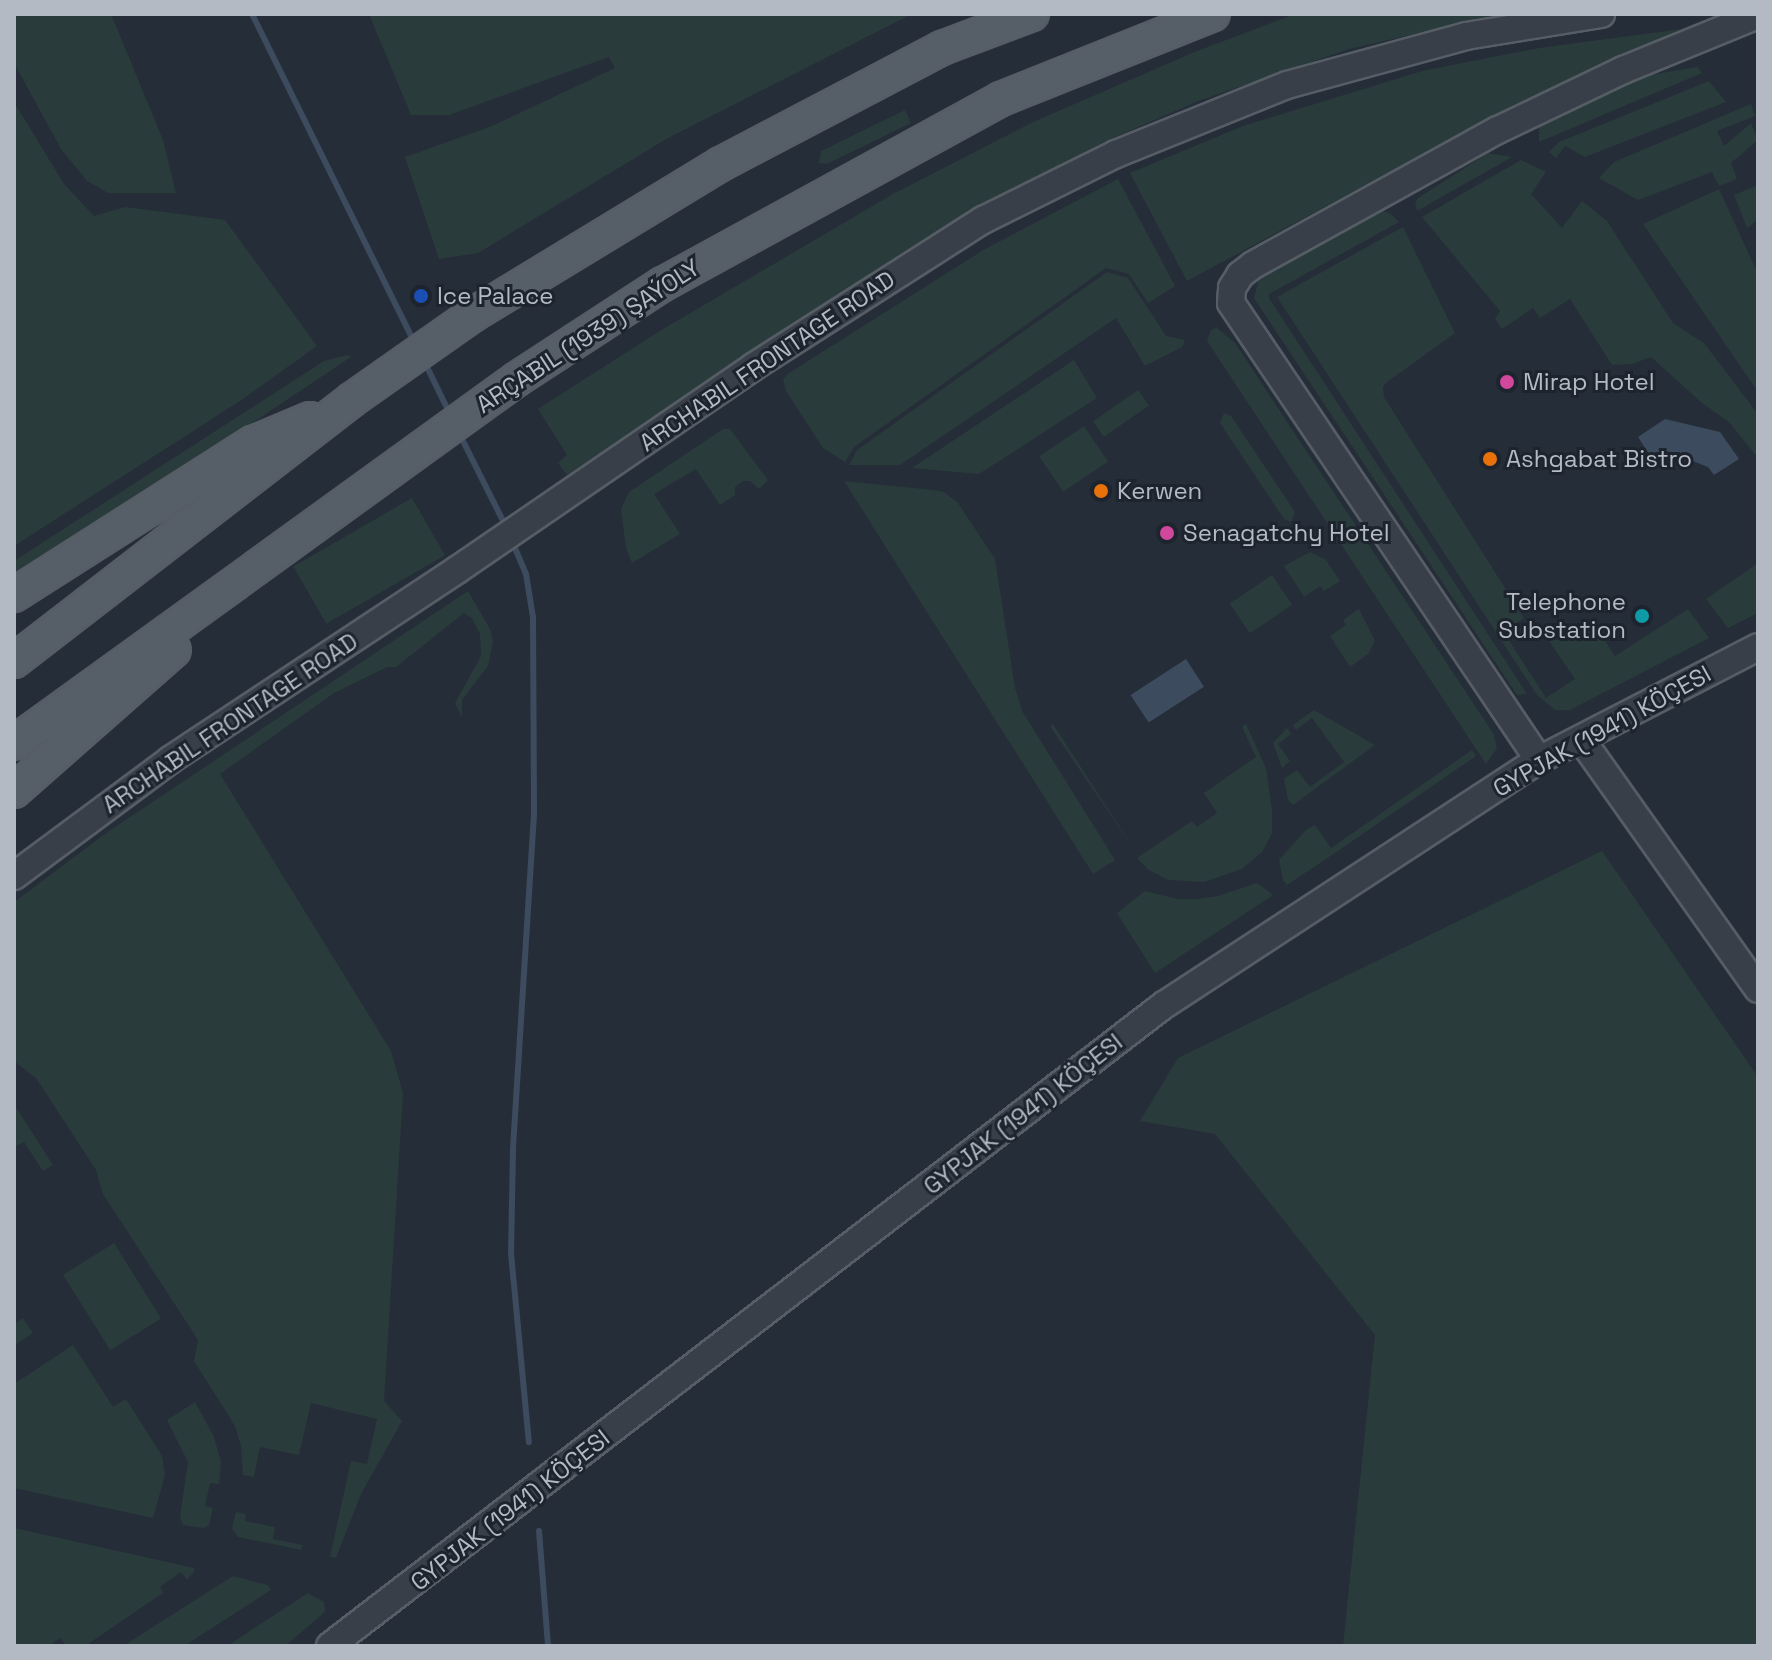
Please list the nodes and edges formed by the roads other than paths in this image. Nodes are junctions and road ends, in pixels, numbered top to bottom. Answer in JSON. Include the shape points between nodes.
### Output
{"nodes":[{"id":1,"x":1016,"y":14,"type":"edge"},
{"id":2,"x":1032,"y":14,"type":"edge"},
{"id":3,"x":1213,"y":14,"type":"edge"},
{"id":4,"x":1601,"y":14,"type":"edge"},
{"id":5,"x":1758,"y":15,"type":"edge"},
{"id":6,"x":942,"y":48,"type":"junction"},
{"id":7,"x":350,"y":402,"type":"junction"},
{"id":8,"x":388,"y":471,"type":"junction"},
{"id":9,"x":14,"y":595,"type":"edge"},
{"id":10,"x":1758,"y":647,"type":"edge"},
{"id":11,"x":14,"y":661,"type":"edge"},
{"id":12,"x":1581,"y":739,"type":"junction"},
{"id":13,"x":14,"y":743,"type":"edge"},
{"id":14,"x":1539,"y":760,"type":"junction"},
{"id":15,"x":14,"y":791,"type":"edge"},
{"id":16,"x":14,"y":876,"type":"edge"},
{"id":17,"x":1758,"y":989,"type":"edge"},
{"id":18,"x":356,"y":1636,"type":"edge"},
{"id":19,"x":330,"y":1646,"type":"edge"}],
"edges":[{"from":1,"to":6,"type":"street"},
{"from":2,"to":6,"type":"main road"},
{"from":3,"to":8,"type":"main road","name":"ARÇABIL (1939) ŞAÝOLY","via":[[1001,99],[663,284]]},
{"from":4,"to":16,"type":"street","name":"ARCHABIL FRONTAGE ROAD","via":[[1533,22],[1358,63],[1207,115],[1079,170],[942,245],[753,367],[170,760]]},
{"from":5,"to":14,"type":"street","via":[[1623,70],[1498,130],[1253,265],[1232,288],[1231,303]]},
{"from":6,"to":7,"type":"main road","via":[[721,164],[474,314]]},
{"from":7,"to":9,"type":"main road","via":[[253,443]]},
{"from":7,"to":11,"type":"main road"},
{"from":8,"to":13,"type":"main road","name":"ARÇABIL (1939) ŞAÝOLY"},
{"from":8,"to":15,"type":"main road"},
{"from":10,"to":12,"type":"street","name":"GYPJAK (1941) KÖÇESI"},
{"from":12,"to":14,"type":"street","name":"GYPJAK (1941) KÖÇESI"},
{"from":12,"to":17,"type":"street"},
{"from":14,"to":18,"type":"street","name":"GYPJAK (1941) KÖÇESI","via":[[1164,1005]]},
{"from":18,"to":19,"type":"street","name":"GYPJAK (1941) KÖÇESI"}]}
